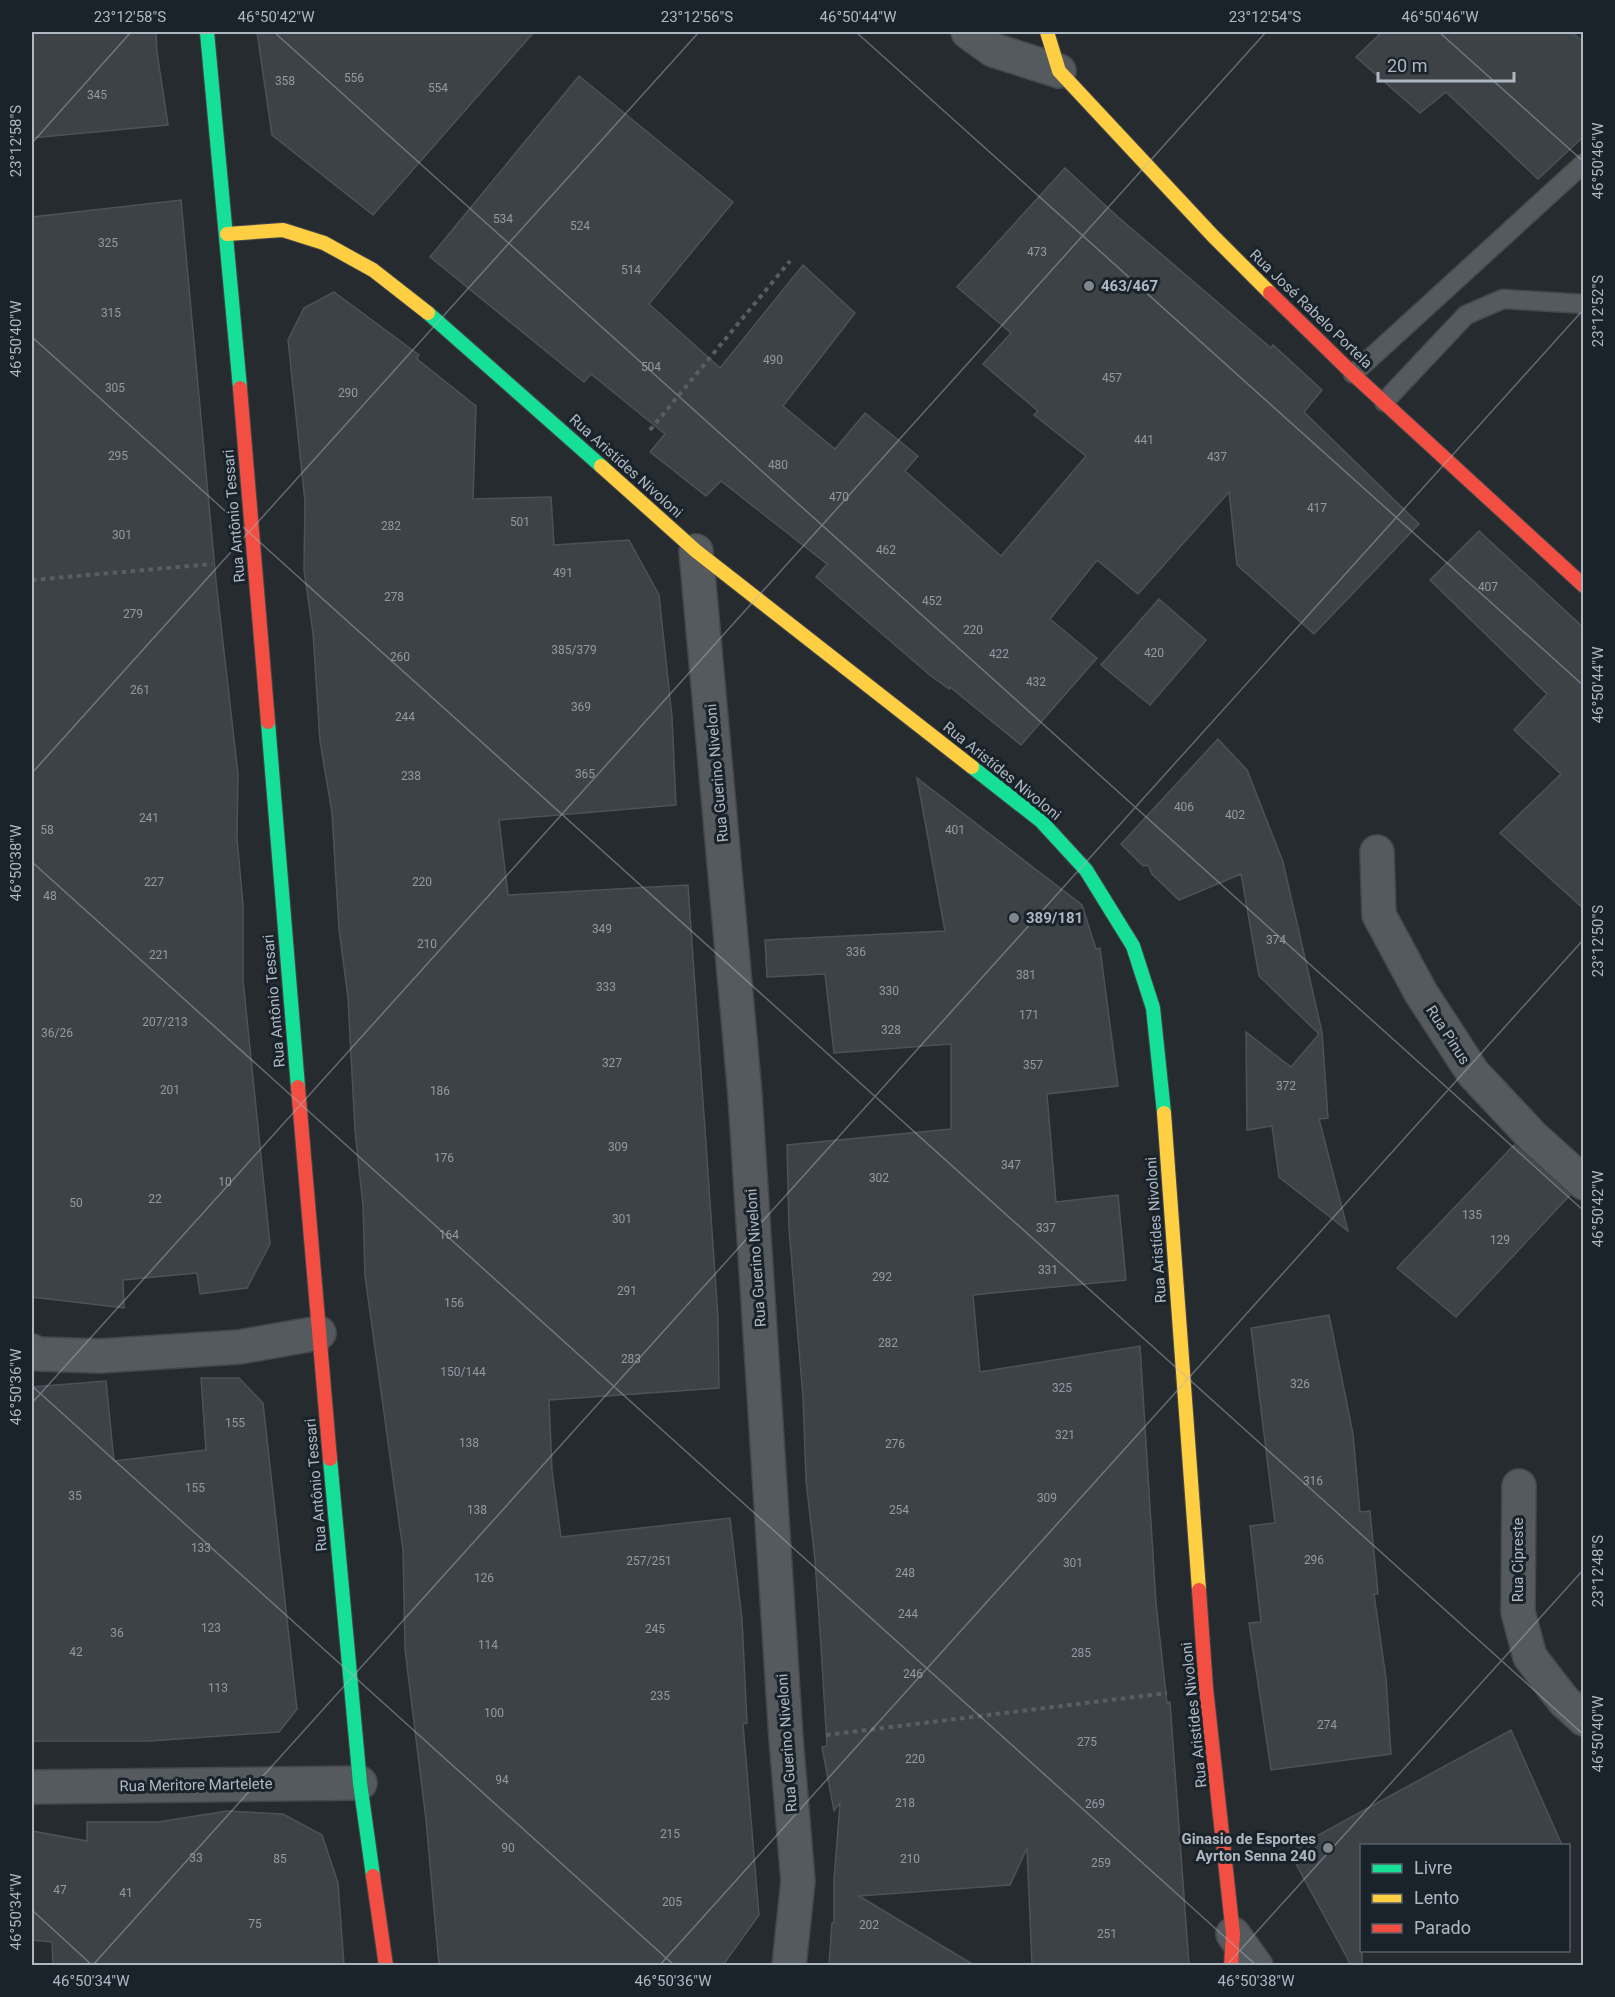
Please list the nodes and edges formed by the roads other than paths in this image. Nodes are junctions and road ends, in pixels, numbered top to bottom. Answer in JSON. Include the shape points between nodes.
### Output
{"nodes":[{"id":1,"x":207,"y":32,"type":"edge"},
{"id":2,"x":968,"y":32,"type":"edge"},
{"id":3,"x":1047,"y":32,"type":"edge"},
{"id":4,"x":1059,"y":71,"type":"junction"},
{"id":5,"x":1584,"y":163,"type":"edge"},
{"id":6,"x":227,"y":234,"type":"junction"},
{"id":7,"x":1584,"y":304,"type":"edge"},
{"id":8,"x":1353,"y":374,"type":"junction"},
{"id":9,"x":1384,"y":402,"type":"junction"},
{"id":10,"x":696,"y":551,"type":"junction"},
{"id":11,"x":1584,"y":586,"type":"edge"},
{"id":12,"x":1377,"y":852,"type":"dead end"},
{"id":13,"x":1584,"y":1183,"type":"edge"},
{"id":14,"x":319,"y":1333,"type":"junction"},
{"id":15,"x":32,"y":1352,"type":"edge"},
{"id":16,"x":1518,"y":1486,"type":"dead end"},
{"id":17,"x":1584,"y":1719,"type":"edge"},
{"id":18,"x":360,"y":1783,"type":"junction"},
{"id":19,"x":32,"y":1787,"type":"edge"},
{"id":20,"x":1232,"y":1950,"type":"edge"},
{"id":21,"x":386,"y":1965,"type":"edge"},
{"id":22,"x":789,"y":1965,"type":"edge"},
{"id":23,"x":1256,"y":1965,"type":"edge"}],
"edges":[{"from":1,"to":6,"type":"street","name":"Rua Antônio Tessari"},
{"from":2,"to":4,"type":"street","via":[[993,50]]},
{"from":3,"to":4,"type":"street","name":"Rua José Rabelo Portela"},
{"from":4,"to":8,"type":"street","name":"Rua José Rabelo Portela","via":[[1213,236]]},
{"from":5,"to":8,"type":"lane"},
{"from":6,"to":10,"type":"street","name":"Rua Aristídes Nivoloni","via":[[283,230],[324,243],[373,270],[438,321]]},
{"from":6,"to":14,"type":"street","name":"Rua Antônio Tessari"},
{"from":7,"to":9,"type":"lane","via":[[1503,298],[1466,315]]},
{"from":8,"to":9,"type":"street","name":"Rua José Rabelo Portela"},
{"from":9,"to":11,"type":"street","name":"Rua José Rabelo Portela"},
{"from":10,"to":20,"type":"street","name":"Rua Aristídes Nivoloni","via":[[1041,821],[1086,870],[1133,946],[1153,1008],[1165,1120],[1206,1688]]},
{"from":10,"to":22,"type":"street","name":"Rua Guerino Niveloni","via":[[746,1095],[798,1881]]},
{"from":12,"to":13,"type":"street","name":"Rua Pinus","via":[[1378,915],[1421,993],[1473,1073],[1532,1136]]},
{"from":14,"to":15,"type":"street","via":[[239,1347],[122,1355]]},
{"from":14,"to":18,"type":"street","name":"Rua Antônio Tessari"},
{"from":16,"to":17,"type":"street","name":"Rua Cipreste","via":[[1518,1612],[1530,1657],[1564,1701]]},
{"from":18,"to":19,"type":"street","name":"Rua Meritore Martelete"},
{"from":18,"to":21,"type":"street","name":"Rua Antônio Tessari"},
{"from":20,"to":23,"type":"street"}]}
